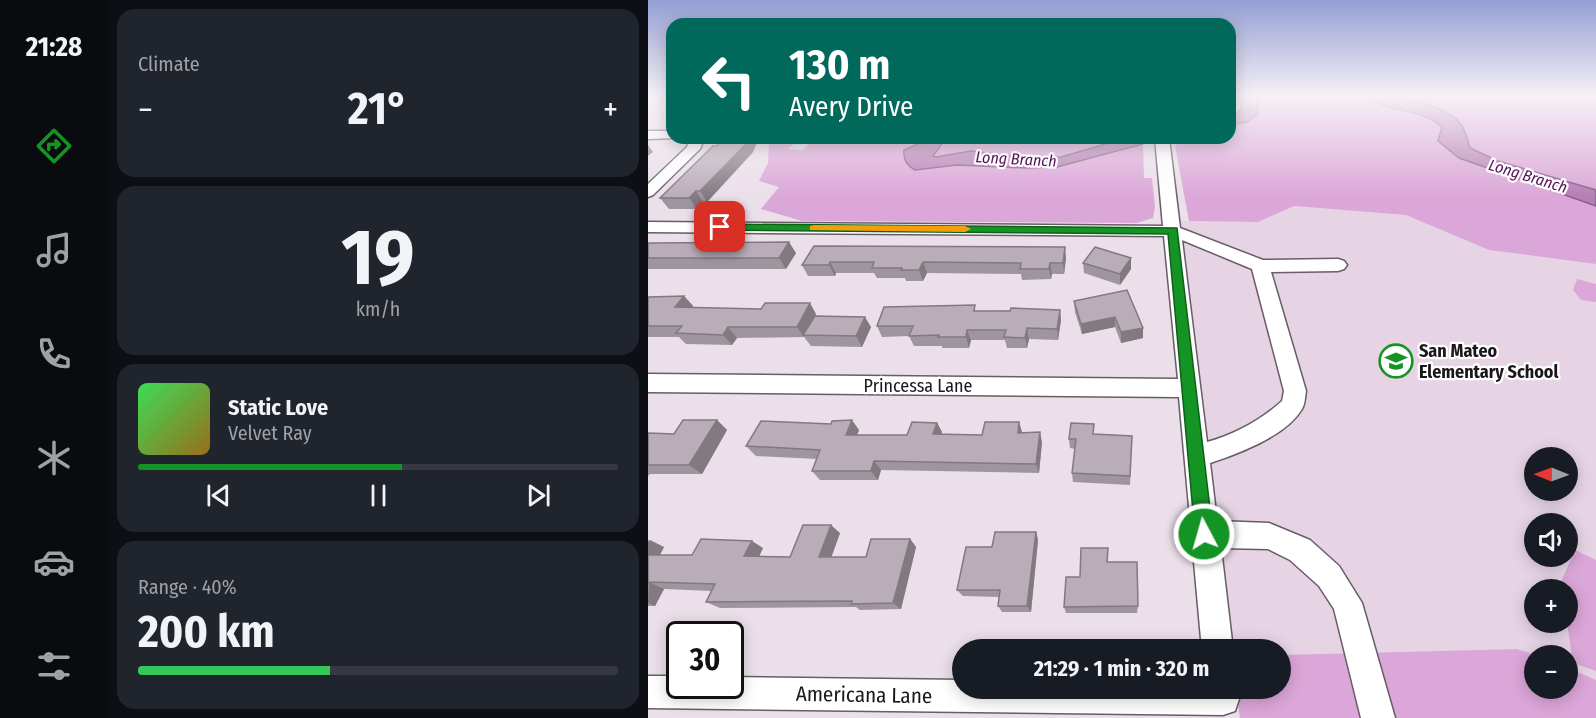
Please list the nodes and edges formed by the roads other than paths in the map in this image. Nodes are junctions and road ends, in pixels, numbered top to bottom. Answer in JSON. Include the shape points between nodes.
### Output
{"nodes":[{"id":1,"x":648,"y":135,"type":"edge"},
{"id":2,"x":666,"y":135,"type":"edge"},
{"id":3,"x":695,"y":144,"type":"edge"},
{"id":4,"x":1163,"y":144,"type":"edge"},
{"id":5,"x":648,"y":192,"type":"edge"},
{"id":6,"x":648,"y":227,"type":"edge"},
{"id":7,"x":1173,"y":231,"type":"junction"},
{"id":8,"x":1338,"y":265,"type":"dead end"},
{"id":9,"x":1260,"y":266,"type":"junction"},
{"id":10,"x":648,"y":383,"type":"edge"},
{"id":11,"x":1188,"y":388,"type":"junction"},
{"id":12,"x":1196,"y":456,"type":"junction"},
{"id":13,"x":1204,"y":534,"type":"junction"},
{"id":14,"x":1217,"y":639,"type":"edge"},
{"id":15,"x":648,"y":692,"type":"edge"},
{"id":16,"x":1224,"y":702,"type":"edge"},
{"id":17,"x":1378,"y":718,"type":"edge"}],
"edges":[{"from":1,"to":2,"type":"street"},
{"from":3,"to":5,"type":"street"},
{"from":4,"to":7,"type":"street"},
{"from":6,"to":7,"type":"street"},
{"from":7,"to":9,"type":"street"},
{"from":7,"to":11,"type":"street"},
{"from":8,"to":9,"type":"street"},
{"from":9,"to":12,"type":"street","via":[[1295,391],[1293,405],[1224,450]]},
{"from":10,"to":11,"type":"street","name":"Princessa Lane"},
{"from":11,"to":12,"type":"street"},
{"from":12,"to":13,"type":"street"},
{"from":13,"to":14,"type":"street"},
{"from":13,"to":17,"type":"street","via":[[1269,536],[1300,550],[1329,576],[1347,603]]},
{"from":15,"to":16,"type":"street","name":"Americana Lane"}]}
